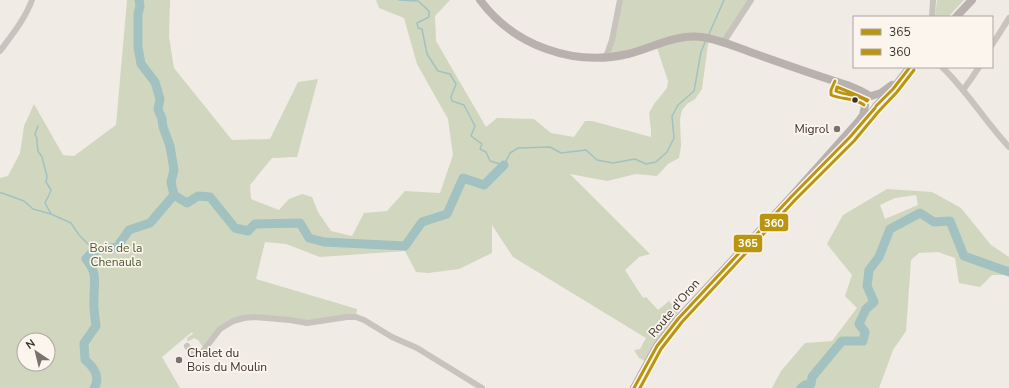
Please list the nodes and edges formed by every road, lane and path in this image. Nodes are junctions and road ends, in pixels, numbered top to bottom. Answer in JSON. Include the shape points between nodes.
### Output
{"nodes":[{"id":1,"x":32,"y":0,"type":"edge"},
{"id":2,"x":480,"y":0,"type":"edge"},
{"id":3,"x":620,"y":0,"type":"edge"},
{"id":4,"x":751,"y":0,"type":"edge"},
{"id":5,"x":933,"y":0,"type":"edge"},
{"id":6,"x":972,"y":0,"type":"edge"},
{"id":7,"x":932,"y":16,"type":"edge"},
{"id":8,"x":957,"y":16,"type":"edge"},
{"id":9,"x":1009,"y":18,"type":"edge"},
{"id":10,"x":723,"y":43,"type":"junction"},
{"id":11,"x":993,"y":43,"type":"edge"},
{"id":12,"x":0,"y":51,"type":"edge"},
{"id":13,"x":606,"y":57,"type":"junction"},
{"id":14,"x":908,"y":68,"type":"edge"},
{"id":15,"x":908,"y":68,"type":"edge"},
{"id":16,"x":943,"y":68,"type":"edge"},
{"id":17,"x":978,"y":68,"type":"edge"},
{"id":18,"x":836,"y":81,"type":"junction"},
{"id":19,"x":963,"y":90,"type":"junction"},
{"id":20,"x":871,"y":96,"type":"junction"},
{"id":21,"x":864,"y":105,"type":"junction"},
{"id":22,"x":876,"y":107,"type":"junction"},
{"id":23,"x":1009,"y":146,"type":"edge"},
{"id":24,"x":791,"y":197,"type":"junction"},
{"id":25,"x":187,"y":346,"type":"dead end"},
{"id":26,"x":482,"y":388,"type":"edge"},
{"id":27,"x":634,"y":388,"type":"edge"}],
"edges":[{"from":1,"to":12,"type":"street"},
{"from":2,"to":13,"type":"main road","via":[[500,22],[536,45],[579,56]]},
{"from":3,"to":13,"type":"street"},
{"from":4,"to":10,"type":"street"},
{"from":5,"to":7,"type":"street"},
{"from":6,"to":8,"type":"main road"},
{"from":9,"to":11,"type":"street"},
{"from":10,"to":13,"type":"main road","via":[[700,37],[678,38],[627,54]]},
{"from":10,"to":18,"type":"main road"},
{"from":14,"to":20,"type":"main road","via":[[888,88]]},
{"from":15,"to":22,"type":"main road"},
{"from":16,"to":19,"type":"street"},
{"from":17,"to":19,"type":"street"},
{"from":18,"to":20,"type":"main road"},
{"from":18,"to":21,"type":"main road","via":[[852,92]]},
{"from":19,"to":23,"type":"street"},
{"from":20,"to":21,"type":"main road","via":[[865,98]]},
{"from":20,"to":22,"type":"main road","via":[[876,100]]},
{"from":21,"to":22,"type":"main road","via":[[870,110]]},
{"from":21,"to":24,"type":"main road","via":[[861,118]]},
{"from":22,"to":24,"type":"main road"},
{"from":24,"to":27,"type":"main road","name":"Route d'Oron","via":[[668,331]]},
{"from":25,"to":26,"type":"street","via":[[192,353],[200,355],[220,329],[244,318],[307,323],[356,317],[416,348]]}]}
